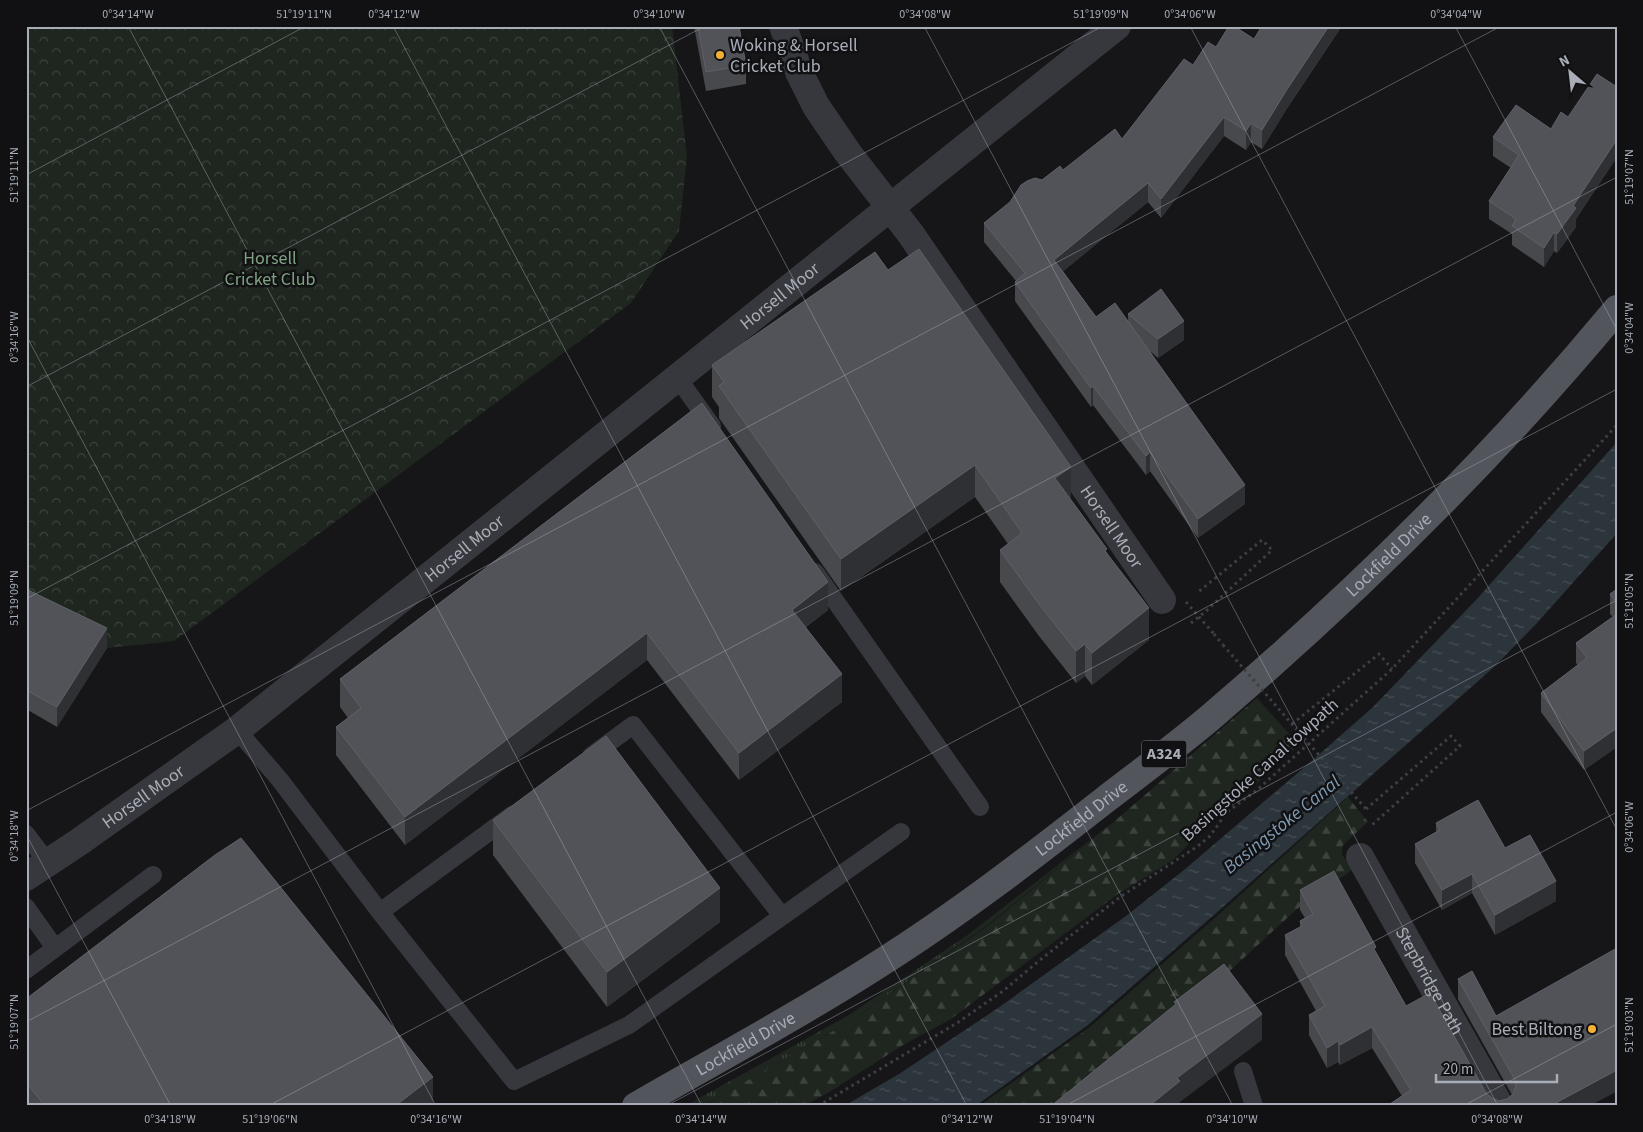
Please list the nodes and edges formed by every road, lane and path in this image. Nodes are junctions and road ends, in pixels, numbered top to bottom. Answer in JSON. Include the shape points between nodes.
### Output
{"nodes":[{"id":1,"x":783,"y":26,"type":"edge"},
{"id":2,"x":1117,"y":26,"type":"edge"},
{"id":3,"x":890,"y":207,"type":"junction"},
{"id":4,"x":1617,"y":309,"type":"edge"},
{"id":5,"x":677,"y":377,"type":"junction"},
{"id":6,"x":1617,"y":425,"type":"edge"},
{"id":7,"x":720,"y":437,"type":"edge"},
{"id":8,"x":805,"y":558,"type":"edge"},
{"id":9,"x":1162,"y":600,"type":"dead end"},
{"id":10,"x":1205,"y":612,"type":"dead end"},
{"id":11,"x":1392,"y":669,"type":"junction"},
{"id":12,"x":1292,"y":724,"type":"junction"},
{"id":13,"x":237,"y":730,"type":"junction"},
{"id":14,"x":578,"y":766,"type":"edge"},
{"id":15,"x":522,"y":807,"type":"edge"},
{"id":16,"x":980,"y":807,"type":"dead end"},
{"id":17,"x":1379,"y":820,"type":"dead end"},
{"id":18,"x":901,"y":832,"type":"dead end"},
{"id":19,"x":26,"y":834,"type":"edge"},
{"id":20,"x":1360,"y":857,"type":"dead end"},
{"id":21,"x":37,"y":870,"type":"edge"},
{"id":22,"x":153,"y":875,"type":"dead end"},
{"id":23,"x":26,"y":907,"type":"edge"},
{"id":24,"x":380,"y":912,"type":"junction"},
{"id":25,"x":782,"y":916,"type":"junction"},
{"id":26,"x":55,"y":948,"type":"junction"},
{"id":27,"x":26,"y":970,"type":"edge"},
{"id":28,"x":1243,"y":1071,"type":"dead end"},
{"id":29,"x":636,"y":1106,"type":"edge"},
{"id":30,"x":818,"y":1106,"type":"edge"},
{"id":31,"x":1254,"y":1106,"type":"edge"},
{"id":32,"x":1500,"y":1106,"type":"edge"}],
"edges":[{"from":1,"to":3,"type":"street","name":"Horsell Moor","via":[[799,72],[816,106]]},
{"from":2,"to":3,"type":"street","name":"Horsell Moor"},
{"from":3,"to":5,"type":"street","name":"Horsell Moor"},
{"from":3,"to":9,"type":"street","name":"Horsell Moor"},
{"from":4,"to":29,"type":"main road","name":"Lockfield Drive","number":"A324","via":[[1540,398],[1399,545],[1210,718],[1021,866],[880,964],[763,1035]]},
{"from":5,"to":7,"type":"lane"},
{"from":5,"to":13,"type":"street","name":"Horsell Moor"},
{"from":6,"to":11,"type":"path","name":"Basingstoke Canal towpath"},
{"from":8,"to":16,"type":"lane"},
{"from":10,"to":12,"type":"path","bridge":true,"via":[[1272,550],[1262,540],[1186,602]]},
{"from":11,"to":12,"type":"path","via":[[1379,654]]},
{"from":11,"to":30,"type":"path","name":"Basingstoke Canal towpath","via":[[1228,812],[1198,846],[1120,897],[1003,991],[957,1023]]},
{"from":12,"to":17,"type":"path","bridge":true,"via":[[1366,810],[1451,736],[1460,746]]},
{"from":13,"to":21,"type":"street","name":"Horsell Moor"},
{"from":13,"to":24,"type":"lane","via":[[280,780]]},
{"from":14,"to":25,"type":"lane","via":[[633,725]]},
{"from":15,"to":24,"type":"lane"},
{"from":18,"to":25,"type":"lane"},
{"from":19,"to":21,"type":"lane"},
{"from":20,"to":32,"type":"street","name":"Stepbridge Path"},
{"from":22,"to":26,"type":"lane"},
{"from":23,"to":26,"type":"lane"},
{"from":24,"to":25,"type":"lane","via":[[514,1081],[629,1025]]},
{"from":26,"to":27,"type":"lane"},
{"from":28,"to":31,"type":"lane"}]}
